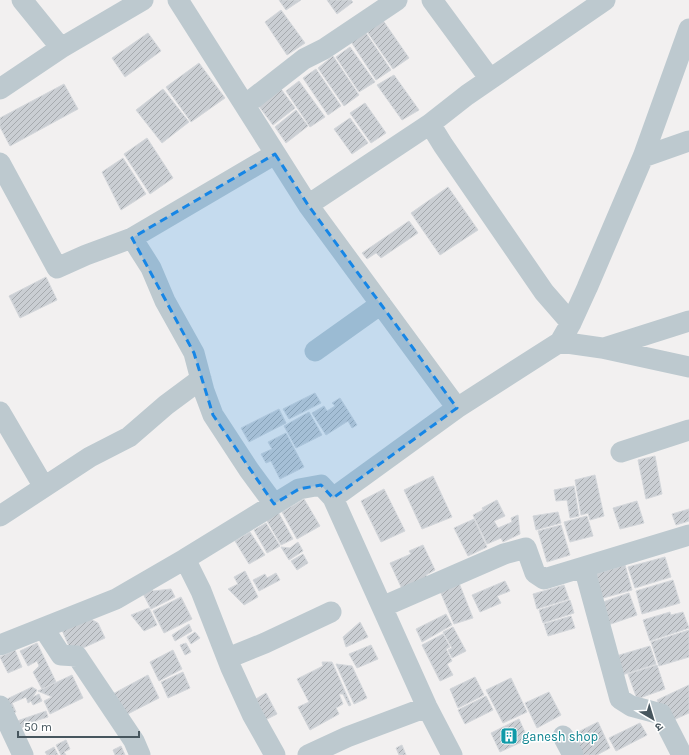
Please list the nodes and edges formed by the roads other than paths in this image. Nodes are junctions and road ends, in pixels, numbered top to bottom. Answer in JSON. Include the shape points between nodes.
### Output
{"nodes":[{"id":1,"x":22,"y":0,"type":"edge"},
{"id":2,"x":143,"y":0,"type":"edge"},
{"id":3,"x":178,"y":0,"type":"edge"},
{"id":4,"x":397,"y":0,"type":"edge"},
{"id":5,"x":432,"y":0,"type":"edge"},
{"id":6,"x":605,"y":0,"type":"edge"},
{"id":7,"x":689,"y":29,"type":"edge"},
{"id":8,"x":61,"y":48,"type":"junction"},
{"id":9,"x":490,"y":80,"type":"junction"},
{"id":10,"x":0,"y":89,"type":"edge"},
{"id":11,"x":245,"y":105,"type":"junction"},
{"id":12,"x":430,"y":124,"type":"junction"},
{"id":13,"x":689,"y":141,"type":"edge"},
{"id":14,"x":276,"y":154,"type":"junction"},
{"id":15,"x":643,"y":157,"type":"junction"},
{"id":16,"x":0,"y":163,"type":"edge"},
{"id":17,"x":308,"y":205,"type":"junction"},
{"id":18,"x":132,"y":238,"type":"junction"},
{"id":19,"x":381,"y":304,"type":"junction"},
{"id":20,"x":689,"y":321,"type":"edge"},
{"id":21,"x":571,"y":323,"type":"junction"},
{"id":22,"x":560,"y":342,"type":"junction"},
{"id":23,"x":602,"y":348,"type":"junction"},
{"id":24,"x":315,"y":351,"type":"dead end"},
{"id":25,"x":689,"y":367,"type":"edge"},
{"id":26,"x":201,"y":379,"type":"junction"},
{"id":27,"x":458,"y":408,"type":"junction"},
{"id":28,"x":0,"y":412,"type":"edge"},
{"id":29,"x":689,"y":430,"type":"edge"},
{"id":30,"x":621,"y":452,"type":"dead end"},
{"id":31,"x":44,"y":488,"type":"junction"},
{"id":32,"x":333,"y":498,"type":"junction"},
{"id":33,"x":274,"y":504,"type":"junction"},
{"id":34,"x":0,"y":516,"type":"edge"},
{"id":35,"x":688,"y":541,"type":"edge"},
{"id":36,"x":185,"y":559,"type":"junction"},
{"id":37,"x":584,"y":567,"type":"junction"},
{"id":38,"x":382,"y":607,"type":"junction"},
{"id":39,"x":331,"y":612,"type":"dead end"},
{"id":40,"x":44,"y":629,"type":"junction"},
{"id":41,"x":0,"y":646,"type":"edge"},
{"id":42,"x":228,"y":658,"type":"junction"},
{"id":43,"x":0,"y":706,"type":"edge"},
{"id":44,"x":427,"y":707,"type":"junction"},
{"id":45,"x":563,"y":736,"type":"dead end"},
{"id":46,"x":23,"y":755,"type":"edge"},
{"id":47,"x":140,"y":755,"type":"edge"},
{"id":48,"x":275,"y":755,"type":"edge"},
{"id":49,"x":308,"y":755,"type":"edge"},
{"id":50,"x":452,"y":755,"type":"edge"},
{"id":51,"x":573,"y":755,"type":"edge"},
{"id":52,"x":682,"y":755,"type":"edge"}],
"edges":[{"from":1,"to":8,"type":"street"},
{"from":2,"to":8,"type":"street"},
{"from":3,"to":11,"type":"street"},
{"from":4,"to":11,"type":"street","via":[[324,49],[304,59]]},
{"from":5,"to":9,"type":"street"},
{"from":6,"to":9,"type":"street"},
{"from":7,"to":15,"type":"street"},
{"from":8,"to":10,"type":"street"},
{"from":9,"to":12,"type":"street"},
{"from":11,"to":14,"type":"street"},
{"from":12,"to":17,"type":"street"},
{"from":12,"to":21,"type":"street","via":[[544,292]]},
{"from":13,"to":15,"type":"street"},
{"from":14,"to":17,"type":"street"},
{"from":14,"to":18,"type":"street"},
{"from":15,"to":21,"type":"street"},
{"from":16,"to":18,"type":"street","via":[[57,268]]},
{"from":17,"to":19,"type":"street"},
{"from":18,"to":26,"type":"street","via":[[151,268],[194,352]]},
{"from":19,"to":24,"type":"street"},
{"from":19,"to":27,"type":"street"},
{"from":20,"to":23,"type":"street"},
{"from":21,"to":22,"type":"street"},
{"from":22,"to":23,"type":"street"},
{"from":22,"to":27,"type":"street"},
{"from":23,"to":25,"type":"street"},
{"from":26,"to":31,"type":"street","via":[[129,436],[90,457]]},
{"from":26,"to":33,"type":"street","via":[[214,415]]},
{"from":27,"to":32,"type":"street"},
{"from":28,"to":31,"type":"street"},
{"from":29,"to":30,"type":"street"},
{"from":31,"to":34,"type":"street"},
{"from":32,"to":33,"type":"street","via":[[321,485],[299,489]]},
{"from":32,"to":38,"type":"street"},
{"from":33,"to":36,"type":"street"},
{"from":35,"to":37,"type":"street"},
{"from":36,"to":40,"type":"street","via":[[116,599]]},
{"from":36,"to":42,"type":"street"},
{"from":37,"to":38,"type":"street","via":[[544,579],[535,573],[526,548],[504,554]]},
{"from":37,"to":52,"type":"street","via":[[620,699],[631,706],[661,714]]},
{"from":38,"to":44,"type":"street"},
{"from":39,"to":42,"type":"street"},
{"from":40,"to":41,"type":"street"},
{"from":40,"to":47,"type":"street","via":[[61,655],[77,656],[134,741]]},
{"from":42,"to":48,"type":"street","via":[[252,714]]},
{"from":43,"to":46,"type":"street"},
{"from":44,"to":49,"type":"street","via":[[347,737]]},
{"from":44,"to":50,"type":"street"},
{"from":45,"to":51,"type":"street"}]}
